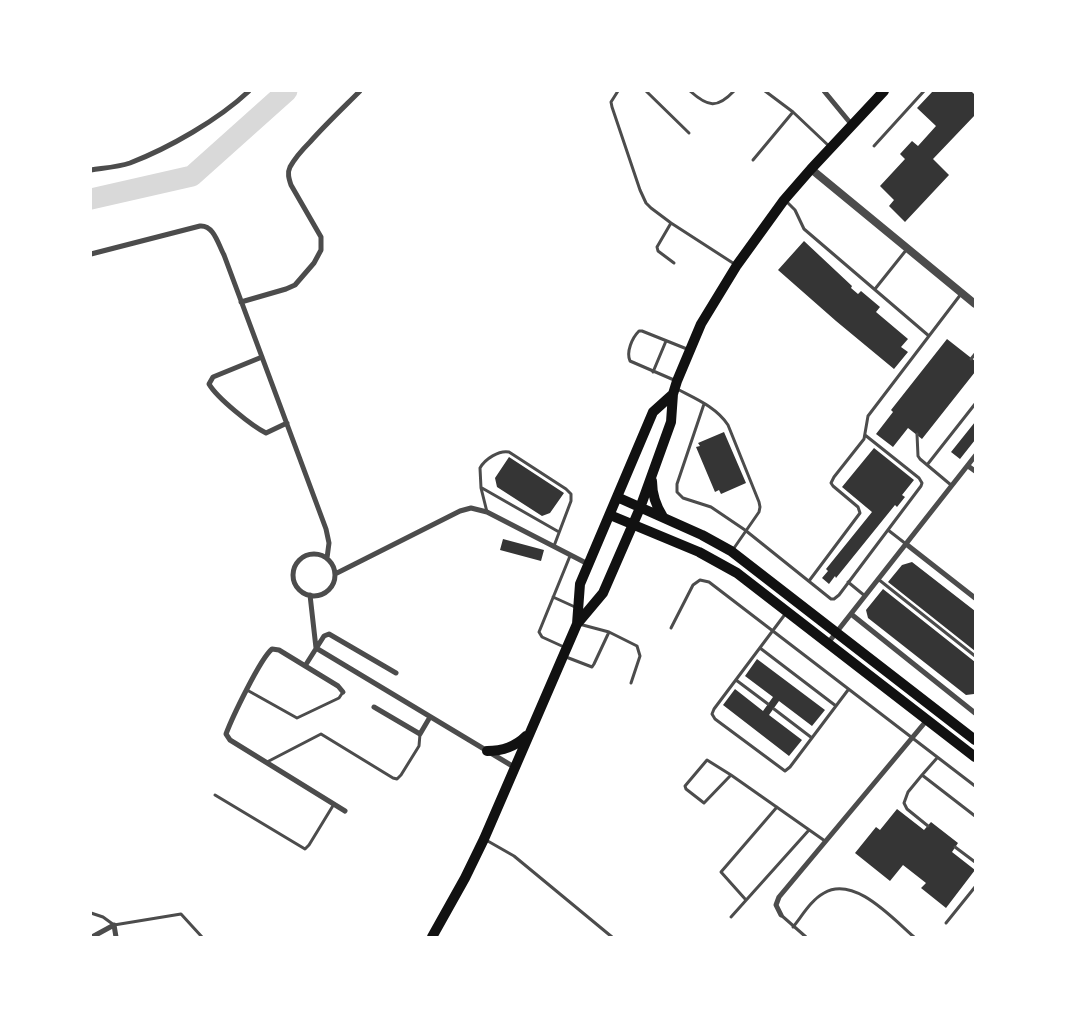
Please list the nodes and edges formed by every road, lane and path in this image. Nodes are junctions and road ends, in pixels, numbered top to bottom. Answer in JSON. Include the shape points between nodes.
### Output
{"nodes":[{"id":1,"x":249,"y":91,"type":"edge"},
{"id":2,"x":360,"y":91,"type":"edge"},
{"id":3,"x":618,"y":91,"type":"edge"},
{"id":4,"x":646,"y":91,"type":"edge"},
{"id":5,"x":690,"y":91,"type":"edge"},
{"id":6,"x":734,"y":91,"type":"edge"},
{"id":7,"x":765,"y":91,"type":"edge"},
{"id":8,"x":824,"y":91,"type":"edge"},
{"id":9,"x":884,"y":91,"type":"edge"},
{"id":10,"x":924,"y":91,"type":"edge"},
{"id":11,"x":793,"y":112,"type":"junction"},
{"id":12,"x":852,"y":125,"type":"junction"},
{"id":13,"x":689,"y":134,"type":"dead end"},
{"id":14,"x":874,"y":146,"type":"dead end"},
{"id":15,"x":831,"y":148,"type":"junction"},
{"id":16,"x":754,"y":160,"type":"dead end"},
{"id":17,"x":811,"y":169,"type":"junction"},
{"id":18,"x":91,"y":170,"type":"edge"},
{"id":19,"x":784,"y":200,"type":"junction"},
{"id":20,"x":671,"y":223,"type":"junction"},
{"id":21,"x":907,"y":248,"type":"junction"},
{"id":22,"x":91,"y":254,"type":"edge"},
{"id":23,"x":674,"y":263,"type":"dead end"},
{"id":24,"x":737,"y":265,"type":"junction"},
{"id":25,"x":875,"y":289,"type":"junction"},
{"id":26,"x":962,"y":293,"type":"junction"},
{"id":27,"x":242,"y":302,"type":"junction"},
{"id":28,"x":975,"y":304,"type":"edge"},
{"id":29,"x":929,"y":336,"type":"junction"},
{"id":30,"x":666,"y":341,"type":"junction"},
{"id":31,"x":690,"y":350,"type":"junction"},
{"id":32,"x":975,"y":354,"type":"edge"},
{"id":33,"x":262,"y":357,"type":"junction"},
{"id":34,"x":971,"y":358,"type":"dead end"},
{"id":35,"x":653,"y":372,"type":"junction"},
{"id":36,"x":675,"y":388,"type":"junction"},
{"id":37,"x":704,"y":404,"type":"junction"},
{"id":38,"x":975,"y":404,"type":"edge"},
{"id":39,"x":287,"y":423,"type":"junction"},
{"id":40,"x":917,"y":434,"type":"dead end"},
{"id":41,"x":865,"y":436,"type":"junction"},
{"id":42,"x":975,"y":456,"type":"edge"},
{"id":43,"x":927,"y":465,"type":"junction"},
{"id":44,"x":968,"y":466,"type":"junction"},
{"id":45,"x":975,"y":471,"type":"edge"},
{"id":46,"x":652,"y":475,"type":"junction"},
{"id":47,"x":952,"y":485,"type":"junction"},
{"id":48,"x":482,"y":488,"type":"junction"},
{"id":49,"x":617,"y":497,"type":"junction"},
{"id":50,"x":640,"y":508,"type":"junction"},
{"id":51,"x":487,"y":512,"type":"junction"},
{"id":52,"x":610,"y":515,"type":"junction"},
{"id":53,"x":663,"y":517,"type":"junction"},
{"id":54,"x":633,"y":524,"type":"junction"},
{"id":55,"x":745,"y":530,"type":"junction"},
{"id":56,"x":888,"y":530,"type":"junction"},
{"id":57,"x":559,"y":532,"type":"junction"},
{"id":58,"x":906,"y":544,"type":"junction"},
{"id":59,"x":554,"y":546,"type":"junction"},
{"id":60,"x":731,"y":551,"type":"junction"},
{"id":61,"x":571,"y":555,"type":"junction"},
{"id":62,"x":326,"y":558,"type":"junction"},
{"id":63,"x":589,"y":564,"type":"junction"},
{"id":64,"x":335,"y":574,"type":"junction"},
{"id":65,"x":878,"y":579,"type":"junction"},
{"id":66,"x":809,"y":581,"type":"junction"},
{"id":67,"x":848,"y":582,"type":"junction"},
{"id":68,"x":310,"y":595,"type":"junction"},
{"id":69,"x":865,"y":596,"type":"junction"},
{"id":70,"x":553,"y":597,"type":"junction"},
{"id":71,"x":975,"y":598,"type":"edge"},
{"id":72,"x":578,"y":608,"type":"junction"},
{"id":73,"x":787,"y":612,"type":"junction"},
{"id":74,"x":851,"y":614,"type":"junction"},
{"id":75,"x":577,"y":624,"type":"junction"},
{"id":76,"x":672,"y":628,"type":"dead end"},
{"id":77,"x":609,"y":632,"type":"junction"},
{"id":78,"x":772,"y":632,"type":"junction"},
{"id":79,"x":837,"y":632,"type":"junction"},
{"id":80,"x":828,"y":643,"type":"junction"},
{"id":81,"x":316,"y":648,"type":"junction"},
{"id":82,"x":760,"y":648,"type":"junction"},
{"id":83,"x":565,"y":651,"type":"junction"},
{"id":84,"x":975,"y":656,"type":"edge"},
{"id":85,"x":306,"y":666,"type":"junction"},
{"id":86,"x":396,"y":673,"type":"dead end"},
{"id":87,"x":736,"y":680,"type":"junction"},
{"id":88,"x":631,"y":684,"type":"dead end"},
{"id":89,"x":247,"y":690,"type":"junction"},
{"id":90,"x":848,"y":690,"type":"junction"},
{"id":91,"x":343,"y":692,"type":"joint"},
{"id":92,"x":768,"y":704,"type":"dead end"},
{"id":93,"x":836,"y":706,"type":"junction"},
{"id":94,"x":374,"y":707,"type":"dead end"},
{"id":95,"x":774,"y":709,"type":"dead end"},
{"id":96,"x":974,"y":710,"type":"edge"},
{"id":97,"x":430,"y":717,"type":"junction"},
{"id":98,"x":927,"y":720,"type":"junction"},
{"id":99,"x":420,"y":734,"type":"junction"},
{"id":100,"x":529,"y":734,"type":"junction"},
{"id":101,"x":812,"y":738,"type":"junction"},
{"id":102,"x":912,"y":738,"type":"junction"},
{"id":103,"x":975,"y":740,"type":"edge"},
{"id":104,"x":487,"y":751,"type":"junction"},
{"id":105,"x":975,"y":757,"type":"edge"},
{"id":106,"x":938,"y":758,"type":"junction"},
{"id":107,"x":266,"y":763,"type":"junction"},
{"id":108,"x":514,"y":767,"type":"junction"},
{"id":109,"x":731,"y":775,"type":"junction"},
{"id":110,"x":922,"y":775,"type":"junction"},
{"id":111,"x":975,"y":786,"type":"edge"},
{"id":112,"x":215,"y":795,"type":"dead end"},
{"id":113,"x":334,"y":804,"type":"junction"},
{"id":114,"x":777,"y":807,"type":"junction"},
{"id":115,"x":345,"y":810,"type":"dead end"},
{"id":116,"x":975,"y":816,"type":"edge"},
{"id":117,"x":928,"y":826,"type":"dead end"},
{"id":118,"x":809,"y":830,"type":"junction"},
{"id":119,"x":484,"y":839,"type":"junction"},
{"id":120,"x":825,"y":841,"type":"junction"},
{"id":121,"x":955,"y":847,"type":"dead end"},
{"id":122,"x":975,"y":862,"type":"edge"},
{"id":123,"x":975,"y":887,"type":"edge"},
{"id":124,"x":746,"y":900,"type":"junction"},
{"id":125,"x":91,"y":913,"type":"edge"},
{"id":126,"x":781,"y":915,"type":"joint"},
{"id":127,"x":731,"y":917,"type":"dead end"},
{"id":128,"x":946,"y":923,"type":"dead end"},
{"id":129,"x":114,"y":926,"type":"junction"},
{"id":130,"x":793,"y":927,"type":"junction"},
{"id":131,"x":92,"y":937,"type":"edge"},
{"id":132,"x":116,"y":937,"type":"edge"},
{"id":133,"x":202,"y":937,"type":"edge"},
{"id":134,"x":432,"y":937,"type":"edge"},
{"id":135,"x":612,"y":937,"type":"edge"},
{"id":136,"x":806,"y":937,"type":"edge"},
{"id":137,"x":914,"y":937,"type":"edge"}],
"edges":[{"from":1,"to":18,"type":"street","via":[[230,109],[168,145],[128,163]]},
{"from":2,"to":27,"type":"street","via":[[302,151],[288,173],[288,179],[320,237],[318,257],[295,284]]},
{"from":3,"to":20,"type":"lane","via":[[612,107],[640,190],[646,203]]},
{"from":4,"to":13,"type":"lane"},
{"from":5,"to":6,"type":"lane","via":[[709,105],[727,99]]},
{"from":7,"to":11,"type":"lane"},
{"from":8,"to":12,"type":"street"},
{"from":9,"to":12,"type":"main road"},
{"from":10,"to":14,"type":"lane"},
{"from":11,"to":15,"type":"lane"},
{"from":11,"to":16,"type":"lane"},
{"from":12,"to":15,"type":"main road"},
{"from":15,"to":17,"type":"main road"},
{"from":17,"to":19,"type":"main road"},
{"from":17,"to":21,"type":"street"},
{"from":19,"to":24,"type":"main road"},
{"from":19,"to":25,"type":"lane","via":[[795,210],[804,229]]},
{"from":20,"to":23,"type":"lane","via":[[657,247]]},
{"from":20,"to":24,"type":"lane"},
{"from":21,"to":25,"type":"lane"},
{"from":21,"to":26,"type":"street"},
{"from":22,"to":27,"type":"street","via":[[204,225],[212,231],[224,255]]},
{"from":24,"to":31,"type":"main road","via":[[701,324]]},
{"from":25,"to":29,"type":"lane"},
{"from":26,"to":28,"type":"street"},
{"from":26,"to":29,"type":"lane"},
{"from":27,"to":33,"type":"street"},
{"from":29,"to":41,"type":"lane","via":[[868,416]]},
{"from":30,"to":31,"type":"lane"},
{"from":30,"to":35,"type":"lane"},
{"from":30,"to":35,"type":"lane","via":[[642,331],[635,336],[628,353],[630,361]]},
{"from":31,"to":36,"type":"main road"},
{"from":32,"to":34,"type":"lane"},
{"from":33,"to":39,"type":"street"},
{"from":33,"to":39,"type":"street","via":[[214,377],[209,384],[214,394],[266,433]]},
{"from":35,"to":36,"type":"lane"},
{"from":36,"to":37,"type":"lane"},
{"from":36,"to":46,"type":"main road","via":[[671,422]]},
{"from":36,"to":49,"type":"main road","via":[[653,412]]},
{"from":37,"to":55,"type":"lane","via":[[718,413],[728,426],[759,502],[759,512]]},
{"from":37,"to":55,"type":"lane","via":[[677,492],[683,498],[711,507]]},
{"from":38,"to":43,"type":"lane"},
{"from":39,"to":62,"type":"street","via":[[326,529],[329,543]]},
{"from":40,"to":43,"type":"lane","via":[[918,456]]},
{"from":41,"to":56,"type":"lane","via":[[922,483]]},
{"from":41,"to":66,"type":"lane","via":[[832,483],[858,507],[860,513]]},
{"from":42,"to":44,"type":"street"},
{"from":43,"to":47,"type":"lane"},
{"from":44,"to":45,"type":"street"},
{"from":44,"to":47,"type":"street"},
{"from":46,"to":50,"type":"main road"},
{"from":46,"to":53,"type":"main road","via":[[656,507]]},
{"from":47,"to":58,"type":"street"},
{"from":48,"to":51,"type":"lane"},
{"from":48,"to":57,"type":"lane"},
{"from":48,"to":57,"type":"lane","via":[[479,470],[482,464],[502,451],[509,452],[571,494]]},
{"from":49,"to":50,"type":"main road"},
{"from":49,"to":52,"type":"main road"},
{"from":50,"to":53,"type":"main road"},
{"from":50,"to":54,"type":"main road"},
{"from":51,"to":59,"type":"street"},
{"from":51,"to":64,"type":"street","via":[[471,508],[460,511]]},
{"from":52,"to":54,"type":"main road"},
{"from":52,"to":63,"type":"main road"},
{"from":53,"to":60,"type":"main road"},
{"from":54,"to":73,"type":"main road","via":[[699,552],[737,573]]},
{"from":54,"to":75,"type":"main road","via":[[603,593]]},
{"from":55,"to":60,"type":"lane"},
{"from":55,"to":66,"type":"lane"},
{"from":56,"to":58,"type":"lane"},
{"from":56,"to":67,"type":"lane"},
{"from":57,"to":59,"type":"lane"},
{"from":58,"to":65,"type":"street"},
{"from":58,"to":71,"type":"street"},
{"from":59,"to":61,"type":"street"},
{"from":60,"to":79,"type":"main road"},
{"from":61,"to":63,"type":"street"},
{"from":61,"to":70,"type":"lane"},
{"from":62,"to":64,"type":"street","via":[[334,567]]},
{"from":62,"to":68,"type":"street","via":[[316,554],[306,556],[294,568],[296,585]]},
{"from":63,"to":72,"type":"main road","via":[[580,584]]},
{"from":64,"to":68,"type":"street","via":[[328,591]]},
{"from":65,"to":69,"type":"street"},
{"from":65,"to":84,"type":"lane"},
{"from":66,"to":67,"type":"lane","via":[[834,599]]},
{"from":67,"to":69,"type":"lane"},
{"from":68,"to":81,"type":"street"},
{"from":69,"to":74,"type":"street"},
{"from":70,"to":72,"type":"lane"},
{"from":70,"to":83,"type":"lane","via":[[539,634]]},
{"from":72,"to":75,"type":"main road"},
{"from":73,"to":78,"type":"lane"},
{"from":73,"to":80,"type":"main road"},
{"from":74,"to":79,"type":"street"},
{"from":74,"to":96,"type":"street"},
{"from":75,"to":77,"type":"lane"},
{"from":75,"to":83,"type":"main road"},
{"from":76,"to":78,"type":"lane","via":[[693,585],[704,580]]},
{"from":77,"to":83,"type":"lane","via":[[592,667]]},
{"from":77,"to":88,"type":"lane","via":[[639,649],[640,656]]},
{"from":78,"to":82,"type":"lane"},
{"from":78,"to":90,"type":"lane"},
{"from":79,"to":80,"type":"street"},
{"from":79,"to":103,"type":"main road"},
{"from":80,"to":98,"type":"main road"},
{"from":81,"to":85,"type":"street"},
{"from":81,"to":86,"type":"street","via":[[329,634]]},
{"from":81,"to":97,"type":"street"},
{"from":82,"to":87,"type":"lane"},
{"from":82,"to":93,"type":"lane"},
{"from":83,"to":100,"type":"main road"},
{"from":85,"to":89,"type":"street","via":[[272,649]]},
{"from":85,"to":91,"type":"street"},
{"from":87,"to":92,"type":"lane"},
{"from":87,"to":101,"type":"lane","via":[[714,709],[715,719],[785,771]]},
{"from":89,"to":91,"type":"lane","via":[[297,718],[340,698]]},
{"from":89,"to":107,"type":"street","via":[[227,737]]},
{"from":90,"to":93,"type":"lane"},
{"from":90,"to":102,"type":"lane"},
{"from":93,"to":101,"type":"lane"},
{"from":94,"to":99,"type":"street"},
{"from":95,"to":101,"type":"lane"},
{"from":97,"to":99,"type":"street"},
{"from":97,"to":104,"type":"street"},
{"from":98,"to":102,"type":"street"},
{"from":98,"to":105,"type":"main road"},
{"from":99,"to":107,"type":"lane","via":[[419,746],[397,778],[321,734]]},
{"from":100,"to":104,"type":"main road","via":[[511,747]]},
{"from":100,"to":108,"type":"main road"},
{"from":102,"to":106,"type":"lane"},
{"from":102,"to":120,"type":"street"},
{"from":104,"to":108,"type":"street"},
{"from":106,"to":110,"type":"lane"},
{"from":106,"to":111,"type":"lane"},
{"from":107,"to":113,"type":"street"},
{"from":108,"to":119,"type":"main road"},
{"from":109,"to":109,"type":"lane","via":[[704,803],[685,786],[708,760]]},
{"from":109,"to":114,"type":"lane"},
{"from":110,"to":116,"type":"lane"},
{"from":110,"to":117,"type":"lane","via":[[908,792],[904,803]]},
{"from":112,"to":113,"type":"lane","via":[[305,849]]},
{"from":113,"to":115,"type":"street"},
{"from":114,"to":118,"type":"lane"},
{"from":114,"to":124,"type":"lane","via":[[721,872]]},
{"from":118,"to":120,"type":"lane"},
{"from":118,"to":124,"type":"lane"},
{"from":119,"to":134,"type":"main road"},
{"from":119,"to":135,"type":"lane","via":[[514,856]]},
{"from":120,"to":126,"type":"street","via":[[778,897],[776,905]]},
{"from":121,"to":122,"type":"lane"},
{"from":123,"to":128,"type":"lane"},
{"from":124,"to":127,"type":"lane"},
{"from":125,"to":129,"type":"lane"},
{"from":126,"to":130,"type":"lane"},
{"from":129,"to":131,"type":"street"},
{"from":129,"to":132,"type":"street"},
{"from":129,"to":133,"type":"lane","via":[[181,914]]},
{"from":130,"to":136,"type":"lane"},
{"from":130,"to":137,"type":"lane","via":[[822,894],[834,888],[847,888],[870,900]]}]}
